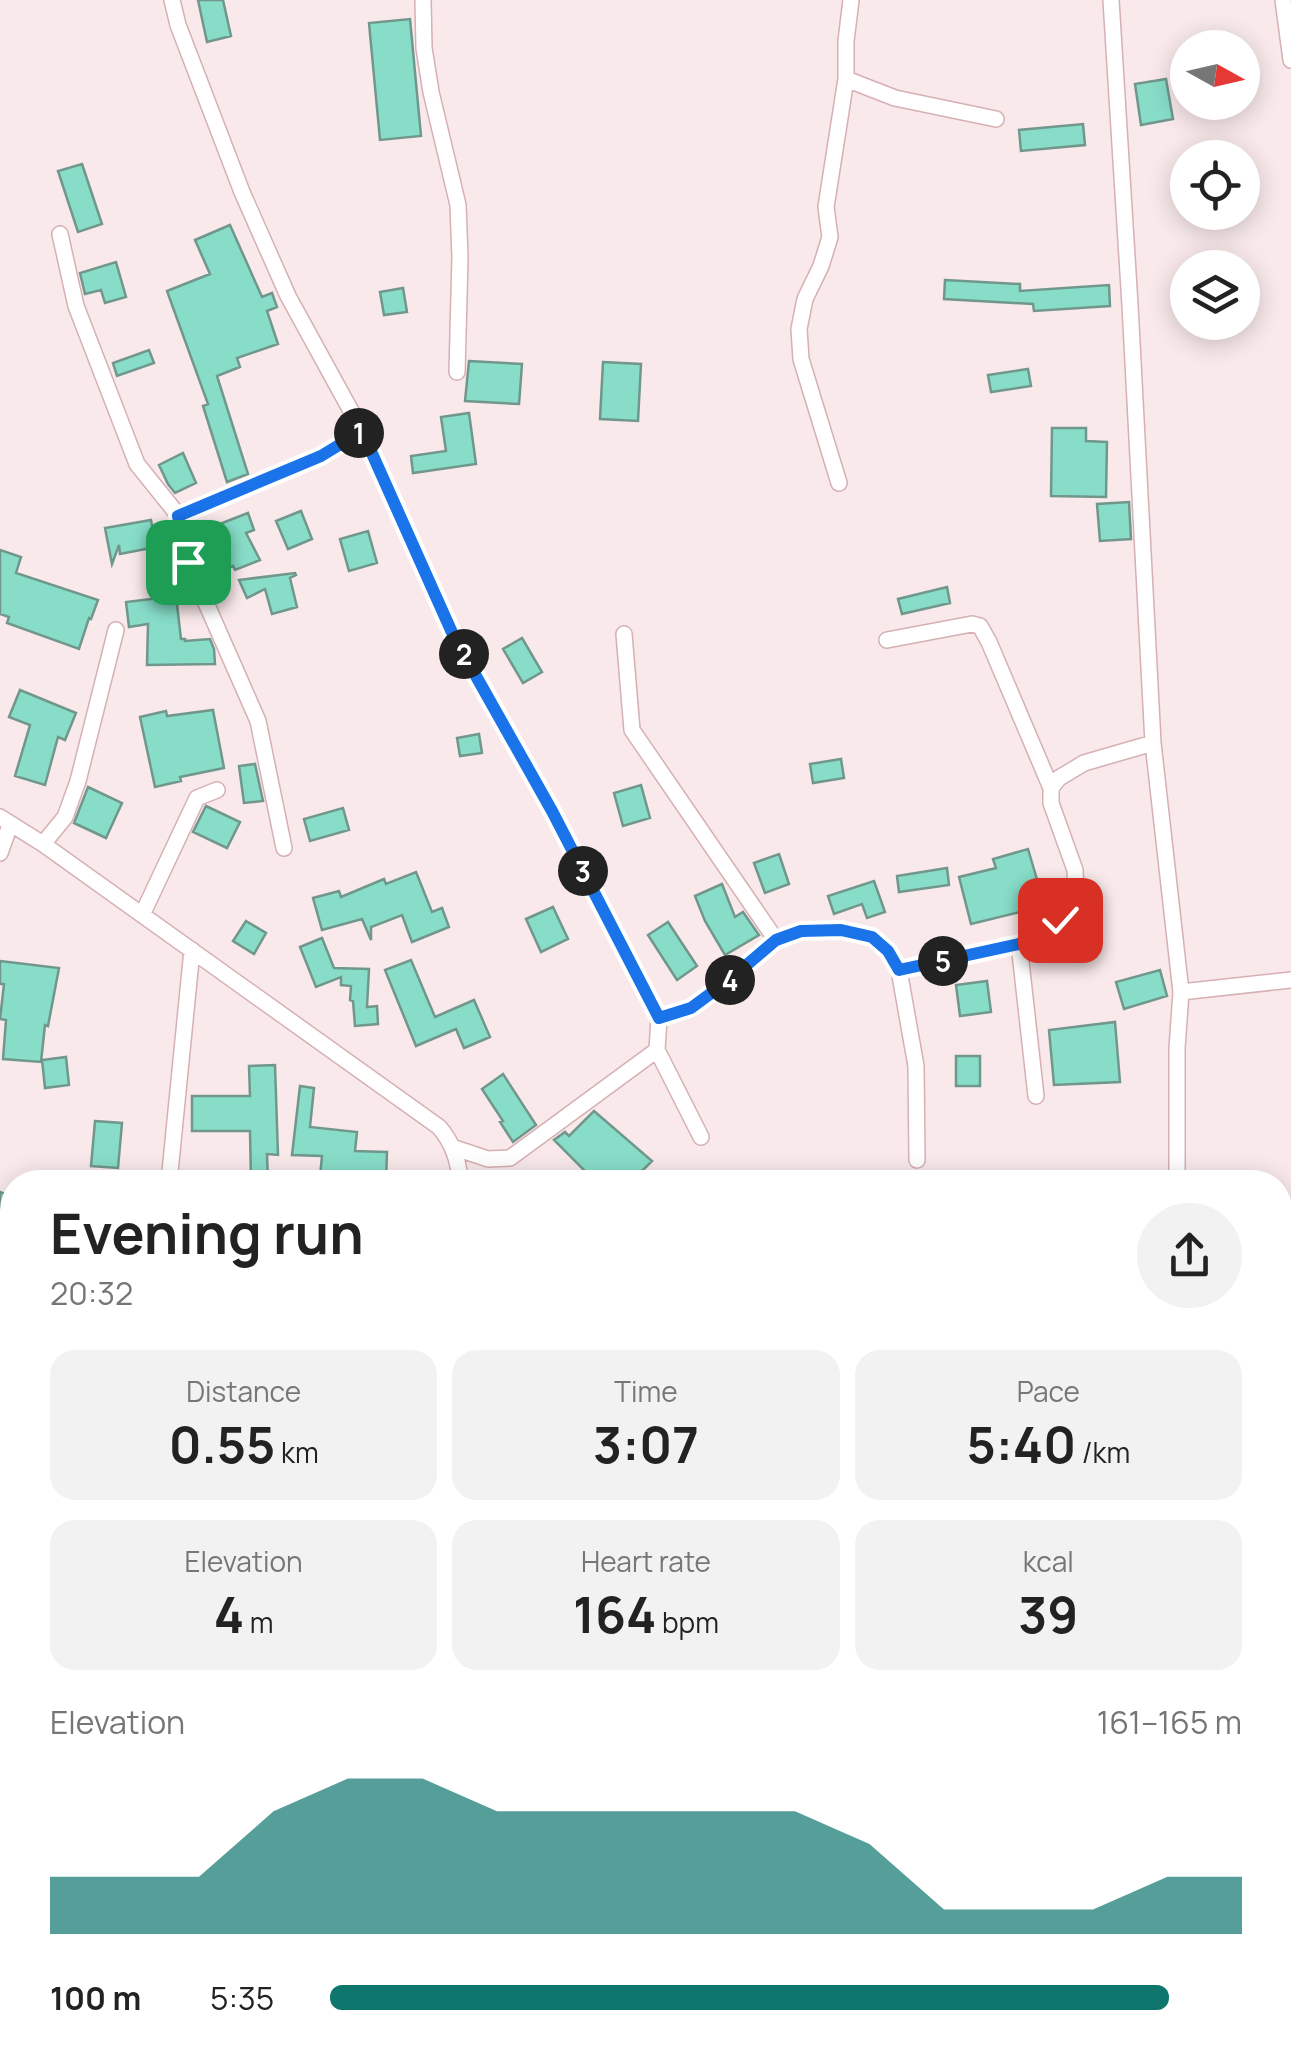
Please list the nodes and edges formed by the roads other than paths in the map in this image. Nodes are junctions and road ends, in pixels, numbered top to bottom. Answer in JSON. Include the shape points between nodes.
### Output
{"nodes":[{"id":1,"x":172,"y":0,"type":"edge"},
{"id":2,"x":423,"y":0,"type":"edge"},
{"id":3,"x":851,"y":0,"type":"edge"},
{"id":4,"x":1111,"y":0,"type":"edge"},
{"id":5,"x":1282,"y":0,"type":"edge"},
{"id":6,"x":1291,"y":60,"type":"edge"},
{"id":7,"x":846,"y":79,"type":"junction"},
{"id":8,"x":996,"y":120,"type":"dead end"},
{"id":9,"x":60,"y":234,"type":"dead end"},
{"id":10,"x":458,"y":372,"type":"dead end"},
{"id":11,"x":362,"y":431,"type":"junction"},
{"id":12,"x":839,"y":483,"type":"dead end"},
{"id":13,"x":178,"y":516,"type":"junction"},
{"id":14,"x":116,"y":630,"type":"dead end"},
{"id":15,"x":624,"y":634,"type":"dead end"},
{"id":16,"x":887,"y":640,"type":"dead end"},
{"id":17,"x":1154,"y":742,"type":"junction"},
{"id":18,"x":1051,"y":788,"type":"junction"},
{"id":19,"x":218,"y":790,"type":"dead end"},
{"id":20,"x":5,"y":821,"type":"edge"},
{"id":21,"x":43,"y":844,"type":"junction"},
{"id":22,"x":284,"y":848,"type":"dead end"},
{"id":23,"x":0,"y":853,"type":"edge"},
{"id":24,"x":142,"y":914,"type":"junction"},
{"id":25,"x":776,"y":940,"type":"junction"},
{"id":26,"x":1019,"y":944,"type":"junction"},
{"id":27,"x":192,"y":950,"type":"junction"},
{"id":28,"x":899,"y":970,"type":"junction"},
{"id":29,"x":1291,"y":980,"type":"edge"},
{"id":30,"x":1181,"y":992,"type":"junction"},
{"id":31,"x":659,"y":1018,"type":"junction"},
{"id":32,"x":657,"y":1050,"type":"junction"},
{"id":33,"x":1036,"y":1096,"type":"dead end"},
{"id":34,"x":702,"y":1137,"type":"dead end"},
{"id":35,"x":452,"y":1146,"type":"junction"},
{"id":36,"x":916,"y":1160,"type":"dead end"},
{"id":37,"x":170,"y":1170,"type":"edge"},
{"id":38,"x":459,"y":1170,"type":"edge"},
{"id":39,"x":1177,"y":1170,"type":"edge"}],
"edges":[{"from":1,"to":11,"type":"street","via":[[242,192],[288,296]]},
{"from":2,"to":10,"type":"street","via":[[431,92],[458,204]]},
{"from":3,"to":7,"type":"street"},
{"from":4,"to":17,"type":"street"},
{"from":5,"to":6,"type":"street"},
{"from":7,"to":8,"type":"street","via":[[895,98]]},
{"from":7,"to":12,"type":"street","via":[[826,208],[830,237],[804,299],[800,329],[801,358]]},
{"from":9,"to":13,"type":"street","via":[[76,306],[137,464]]},
{"from":11,"to":13,"type":"street","via":[[321,456]]},
{"from":11,"to":31,"type":"street","via":[[454,637]]},
{"from":13,"to":22,"type":"street","via":[[188,562],[258,721]]},
{"from":14,"to":21,"type":"street","via":[[78,781],[65,817]]},
{"from":15,"to":25,"type":"street","via":[[632,730]]},
{"from":16,"to":18,"type":"street","via":[[980,626]]},
{"from":17,"to":18,"type":"street","via":[[1084,763]]},
{"from":17,"to":30,"type":"street"},
{"from":18,"to":26,"type":"street","via":[[1075,870],[1074,906]]},
{"from":19,"to":24,"type":"street","via":[[197,798]]},
{"from":20,"to":21,"type":"street"},
{"from":20,"to":23,"type":"street"},
{"from":21,"to":24,"type":"street"},
{"from":24,"to":27,"type":"street"},
{"from":25,"to":28,"type":"street","via":[[828,930],[872,937]]},
{"from":25,"to":31,"type":"street","via":[[691,1008]]},
{"from":26,"to":28,"type":"street"},
{"from":26,"to":33,"type":"street"},
{"from":27,"to":35,"type":"street","via":[[439,1127]]},
{"from":27,"to":37,"type":"street"},
{"from":28,"to":36,"type":"street","via":[[916,1066]]},
{"from":29,"to":30,"type":"street"},
{"from":30,"to":39,"type":"street"},
{"from":31,"to":32,"type":"street"},
{"from":32,"to":34,"type":"street"},
{"from":32,"to":35,"type":"street","via":[[510,1158],[488,1160]]},
{"from":35,"to":38,"type":"street"}]}
